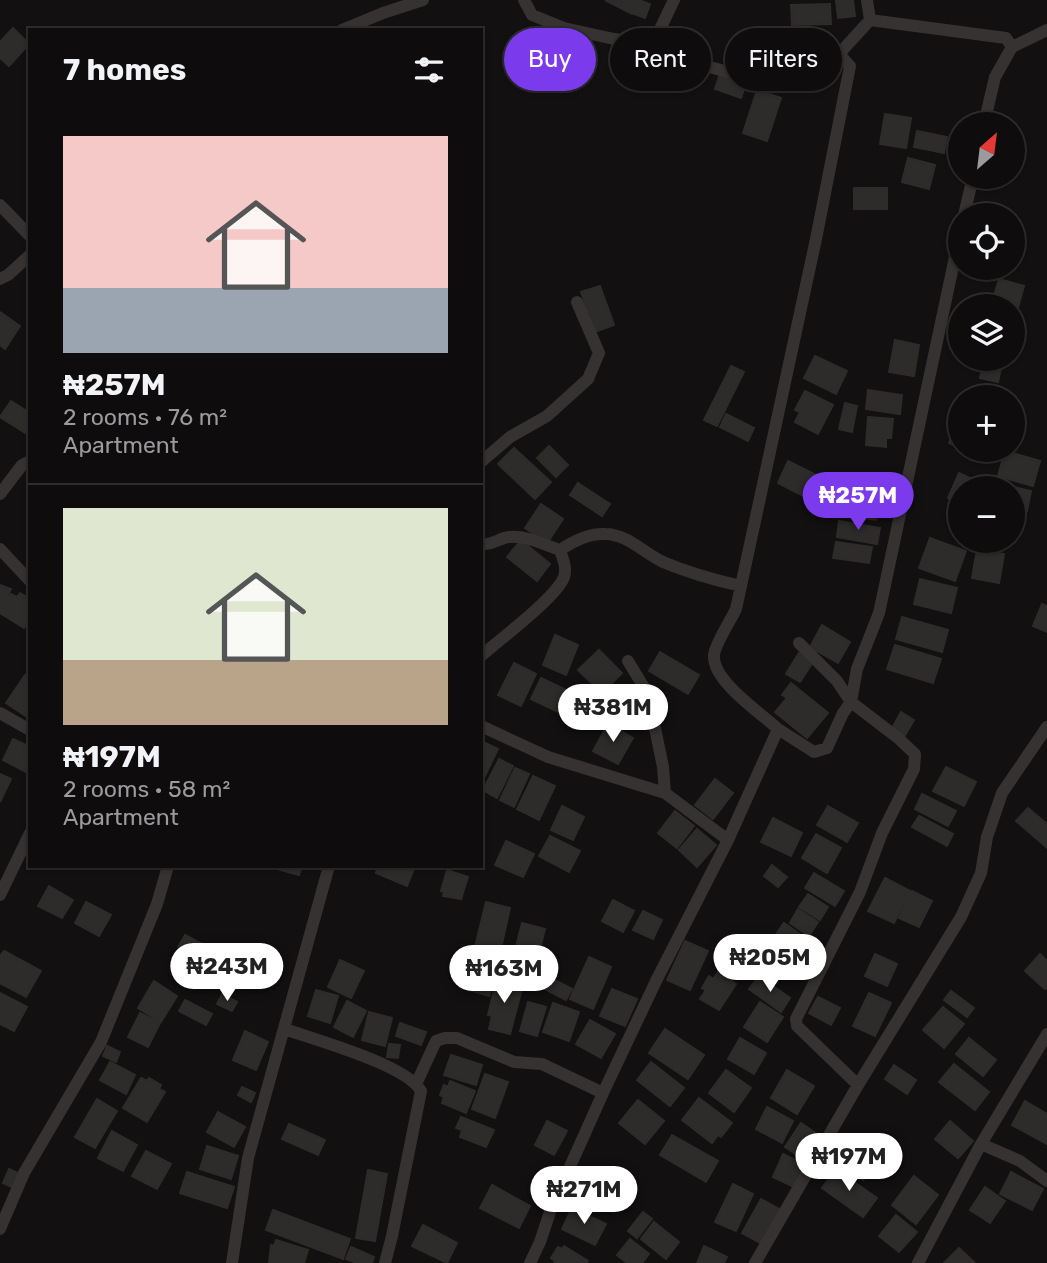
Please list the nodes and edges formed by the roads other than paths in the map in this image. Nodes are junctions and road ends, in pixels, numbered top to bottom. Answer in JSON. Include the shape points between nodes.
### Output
{"nodes":[{"id":1,"x":423,"y":0,"type":"edge"},
{"id":2,"x":524,"y":0,"type":"edge"},
{"id":3,"x":674,"y":0,"type":"edge"},
{"id":4,"x":867,"y":0,"type":"edge"},
{"id":5,"x":870,"y":20,"type":"junction"},
{"id":6,"x":347,"y":28,"type":"edge"},
{"id":7,"x":661,"y":28,"type":"edge"},
{"id":8,"x":1047,"y":30,"type":"edge"},
{"id":9,"x":610,"y":38,"type":"edge"},
{"id":10,"x":1012,"y":47,"type":"junction"},
{"id":11,"x":842,"y":51,"type":"edge"},
{"id":12,"x":842,"y":57,"type":"edge"},
{"id":13,"x":987,"y":112,"type":"edge"},
{"id":14,"x":0,"y":205,"type":"edge"},
{"id":15,"x":28,"y":234,"type":"edge"},
{"id":16,"x":28,"y":257,"type":"edge"},
{"id":17,"x":0,"y":279,"type":"edge"},
{"id":18,"x":950,"y":280,"type":"edge"},
{"id":19,"x":576,"y":302,"type":"dead end"},
{"id":20,"x":483,"y":460,"type":"edge"},
{"id":21,"x":28,"y":462,"type":"edge"},
{"id":22,"x":0,"y":494,"type":"edge"},
{"id":23,"x":483,"y":544,"type":"edge"},
{"id":24,"x":0,"y":549,"type":"edge"},
{"id":25,"x":560,"y":550,"type":"junction"},
{"id":26,"x":28,"y":580,"type":"edge"},
{"id":27,"x":741,"y":586,"type":"junction"},
{"id":28,"x":799,"y":643,"type":"dead end"},
{"id":29,"x":483,"y":654,"type":"edge"},
{"id":30,"x":628,"y":661,"type":"dead end"},
{"id":31,"x":851,"y":702,"type":"junction"},
{"id":32,"x":0,"y":713,"type":"edge"},
{"id":33,"x":483,"y":727,"type":"edge"},
{"id":34,"x":1047,"y":727,"type":"edge"},
{"id":35,"x":28,"y":729,"type":"edge"},
{"id":36,"x":778,"y":729,"type":"junction"},
{"id":37,"x":665,"y":793,"type":"junction"},
{"id":38,"x":28,"y":837,"type":"edge"},
{"id":39,"x":728,"y":840,"type":"junction"},
{"id":40,"x":167,"y":868,"type":"edge"},
{"id":41,"x":328,"y":868,"type":"edge"},
{"id":42,"x":0,"y":895,"type":"edge"},
{"id":43,"x":285,"y":1029,"type":"junction"},
{"id":44,"x":1047,"y":1034,"type":"edge"},
{"id":45,"x":416,"y":1082,"type":"junction"},
{"id":46,"x":858,"y":1085,"type":"junction"},
{"id":47,"x":603,"y":1093,"type":"junction"},
{"id":48,"x":981,"y":1144,"type":"junction"},
{"id":49,"x":1047,"y":1181,"type":"edge"},
{"id":50,"x":0,"y":1229,"type":"edge"},
{"id":51,"x":232,"y":1263,"type":"edge"},
{"id":52,"x":385,"y":1263,"type":"edge"},
{"id":53,"x":530,"y":1263,"type":"edge"},
{"id":54,"x":755,"y":1263,"type":"edge"},
{"id":55,"x":918,"y":1263,"type":"edge"}],
"edges":[{"from":1,"to":6,"type":"street"},
{"from":2,"to":9,"type":"street","via":[[532,15]]},
{"from":3,"to":7,"type":"street"},
{"from":4,"to":5,"type":"street"},
{"from":5,"to":10,"type":"street","via":[[1006,38]]},
{"from":5,"to":11,"type":"street"},
{"from":8,"to":10,"type":"street"},
{"from":10,"to":13,"type":"street","via":[[995,77]]},
{"from":12,"to":27,"type":"street","via":[[850,66]]},
{"from":14,"to":15,"type":"street"},
{"from":16,"to":17,"type":"street"},
{"from":18,"to":31,"type":"street","via":[[879,613],[857,669]]},
{"from":19,"to":20,"type":"street","via":[[598,354],[588,379],[547,416],[510,437]]},
{"from":21,"to":22,"type":"street"},
{"from":23,"to":25,"type":"street","via":[[520,536]]},
{"from":24,"to":26,"type":"street"},
{"from":25,"to":27,"type":"street","via":[[603,533],[619,536],[695,575]]},
{"from":25,"to":29,"type":"street","via":[[564,577],[554,592]]},
{"from":27,"to":36,"type":"street","via":[[736,609],[714,654],[717,670]]},
{"from":28,"to":31,"type":"street"},
{"from":30,"to":37,"type":"street","via":[[648,694]]},
{"from":31,"to":36,"type":"street","via":[[827,748],[814,752]]},
{"from":31,"to":46,"type":"street","via":[[915,754],[914,769],[882,833],[860,892],[796,1019],[797,1026]]},
{"from":32,"to":35,"type":"street"},
{"from":33,"to":37,"type":"street","via":[[548,757]]},
{"from":34,"to":46,"type":"street","via":[[1002,793],[981,873],[961,917]]},
{"from":36,"to":39,"type":"street"},
{"from":37,"to":39,"type":"street"},
{"from":38,"to":42,"type":"street"},
{"from":39,"to":47,"type":"street"},
{"from":40,"to":50,"type":"street","via":[[101,1042],[24,1173]]},
{"from":41,"to":43,"type":"street"},
{"from":43,"to":45,"type":"street","via":[[382,1064]]},
{"from":43,"to":51,"type":"street","via":[[248,1158]]},
{"from":44,"to":48,"type":"street"},
{"from":45,"to":47,"type":"street","via":[[436,1041],[457,1038],[514,1062],[542,1064]]},
{"from":45,"to":52,"type":"street","via":[[421,1100]]},
{"from":46,"to":54,"type":"street"},
{"from":47,"to":53,"type":"street"},
{"from":48,"to":49,"type":"street","via":[[1020,1161]]},
{"from":48,"to":55,"type":"street"}]}
